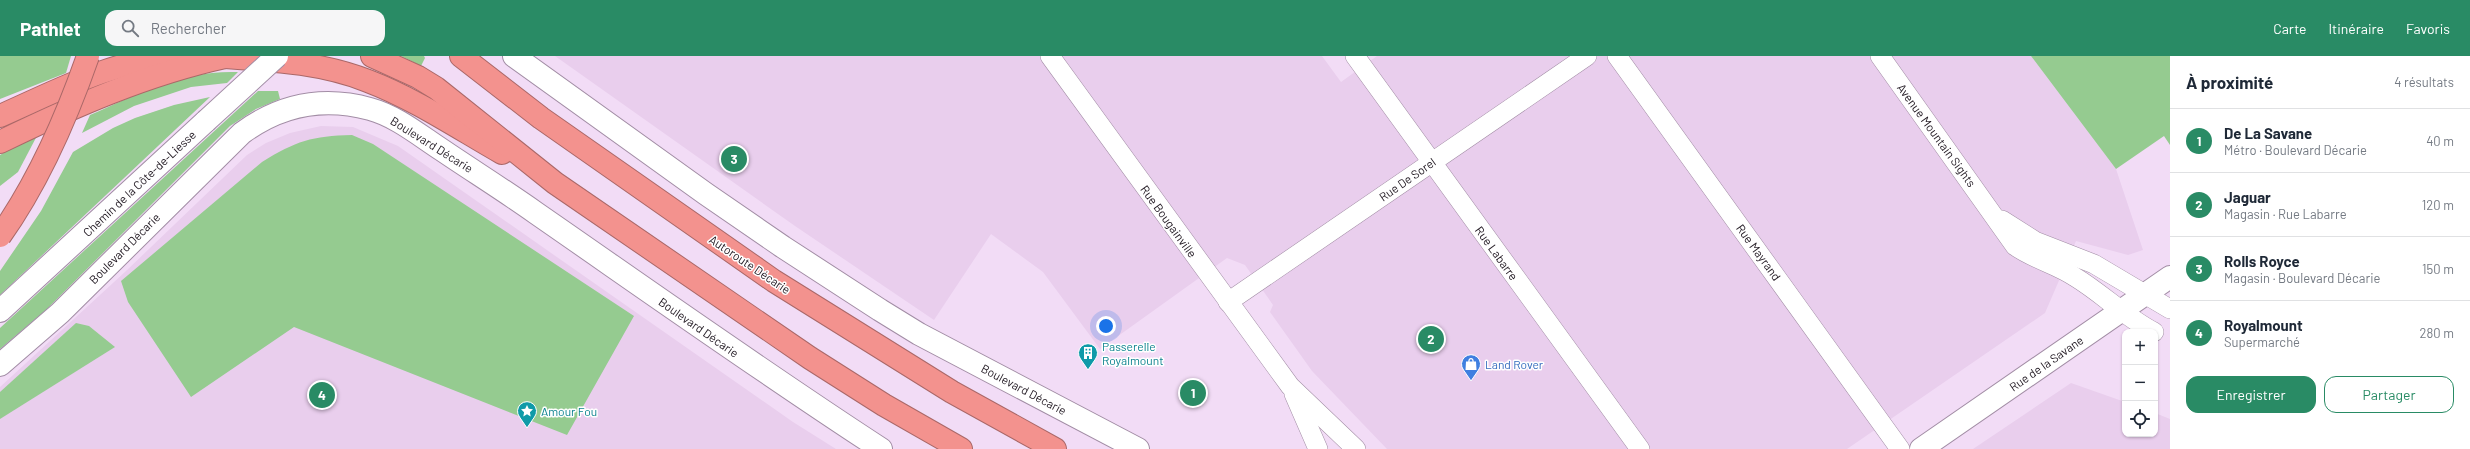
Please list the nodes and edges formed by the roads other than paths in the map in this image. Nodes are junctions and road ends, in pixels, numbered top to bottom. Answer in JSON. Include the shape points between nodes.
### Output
{"nodes":[{"id":1,"x":88,"y":56,"type":"edge"},
{"id":2,"x":177,"y":56,"type":"edge"},
{"id":3,"x":218,"y":56,"type":"edge"},
{"id":4,"x":277,"y":56,"type":"edge"},
{"id":5,"x":372,"y":56,"type":"edge"},
{"id":6,"x":461,"y":56,"type":"edge"},
{"id":7,"x":514,"y":56,"type":"edge"},
{"id":8,"x":1050,"y":56,"type":"edge"},
{"id":9,"x":1355,"y":56,"type":"edge"},
{"id":10,"x":1586,"y":56,"type":"edge"},
{"id":11,"x":1617,"y":56,"type":"edge"},
{"id":12,"x":1880,"y":56,"type":"edge"},
{"id":13,"x":0,"y":116,"type":"edge"},
{"id":14,"x":0,"y":142,"type":"edge"},
{"id":15,"x":1431,"y":163,"type":"junction"},
{"id":16,"x":555,"y":183,"type":"junction"},
{"id":17,"x":1994,"y":215,"type":"junction"},
{"id":18,"x":0,"y":236,"type":"edge"},
{"id":19,"x":2170,"y":277,"type":"edge"},
{"id":20,"x":2144,"y":295,"type":"junction"},
{"id":21,"x":1228,"y":302,"type":"junction"},
{"id":22,"x":2170,"y":309,"type":"edge"},
{"id":23,"x":0,"y":311,"type":"edge"},
{"id":24,"x":2121,"y":311,"type":"junction"},
{"id":25,"x":2150,"y":329,"type":"edge"},
{"id":26,"x":2158,"y":333,"type":"edge"},
{"id":27,"x":2170,"y":337,"type":"edge"},
{"id":28,"x":0,"y":365,"type":"edge"},
{"id":29,"x":1290,"y":386,"type":"junction"},
{"id":30,"x":882,"y":449,"type":"edge"},
{"id":31,"x":961,"y":449,"type":"edge"},
{"id":32,"x":1055,"y":449,"type":"edge"},
{"id":33,"x":1138,"y":449,"type":"edge"},
{"id":34,"x":1318,"y":449,"type":"edge"},
{"id":35,"x":1356,"y":449,"type":"edge"},
{"id":36,"x":1640,"y":449,"type":"edge"},
{"id":37,"x":1900,"y":449,"type":"edge"},
{"id":38,"x":1921,"y":449,"type":"edge"}],
"edges":[{"from":1,"to":18,"type":"highway","bridge":true,"via":[[76,94],[45,161]]},
{"from":2,"to":13,"type":"highway","via":[[136,62],[95,74]]},
{"from":3,"to":14,"type":"highway","via":[[123,88]]},
{"from":3,"to":16,"type":"highway","via":[[294,62],[368,81],[406,98]]},
{"from":4,"to":23,"type":"main road","name":"Chemin de la Côte-de-Liesse","bridge":true},
{"from":5,"to":16,"type":"highway","via":[[418,77],[449,97]]},
{"from":6,"to":32,"type":"highway","name":"Autoroute Décarie","via":[[541,118],[780,285],[952,392]]},
{"from":7,"to":33,"type":"main road","name":"Boulevard Décarie","via":[[783,248],[886,314],[919,334]]},
{"from":8,"to":21,"type":"street","name":"Rue Bougainville"},
{"from":9,"to":15,"type":"street","name":"Rue Labarre"},
{"from":10,"to":15,"type":"street","name":"Rue De Sorel"},
{"from":11,"to":37,"type":"street","name":"Rue Mayrand"},
{"from":12,"to":17,"type":"street","name":"Avenue Mountain Sights"},
{"from":15,"to":21,"type":"street","name":"Rue De Sorel"},
{"from":15,"to":36,"type":"street","name":"Rue Labarre"},
{"from":16,"to":31,"type":"highway","via":[[810,358],[884,405]]},
{"from":17,"to":20,"type":"street","name":"Avenue Mountain Sights","via":[[2025,236],[2094,264]]},
{"from":17,"to":24,"type":"street","name":"Avenue Mountain Sights","via":[[2015,246],[2043,263],[2078,278]]},
{"from":19,"to":20,"type":"main road","name":"Rue de la Savane"},
{"from":20,"to":22,"type":"street","name":"Avenue Mountain Sights"},
{"from":20,"to":24,"type":"main road","name":"Rue de la Savane"},
{"from":21,"to":29,"type":"street","name":"Rue Bougainville"},
{"from":24,"to":25,"type":"street","name":"Avenue Mountain Sights"},
{"from":24,"to":38,"type":"main road","name":"Rue de la Savane"},
{"from":26,"to":27,"type":"street","name":"Avenue Mountain Sights"},
{"from":28,"to":30,"type":"main road","name":"Boulevard Décarie","via":[[60,313],[242,133],[262,119],[284,110],[307,104],[340,103],[371,109],[409,128],[509,194],[731,349]]},
{"from":29,"to":34,"type":"street","name":"Rue Bougainville"},
{"from":29,"to":35,"type":"street","name":"Rue Bougainville"}]}
